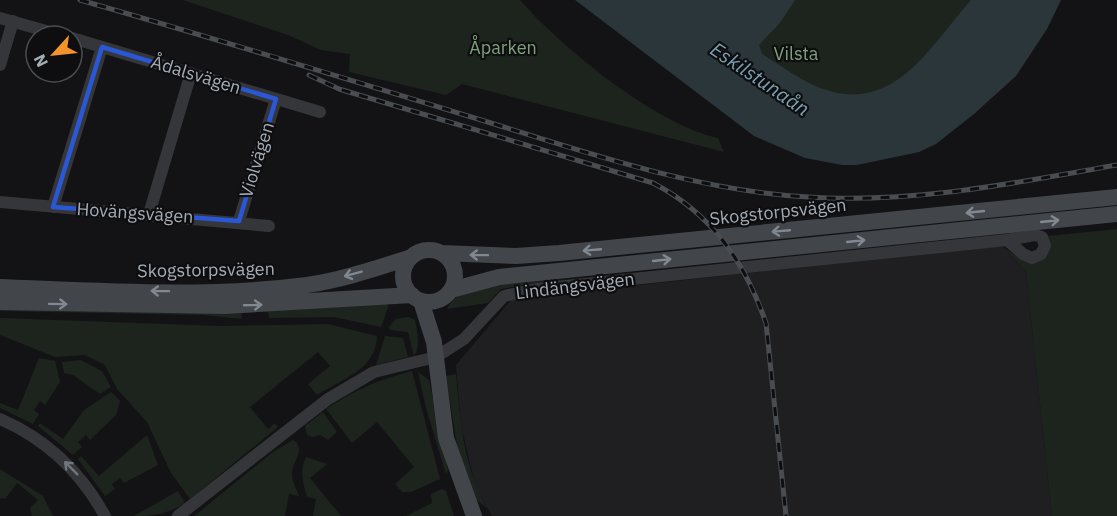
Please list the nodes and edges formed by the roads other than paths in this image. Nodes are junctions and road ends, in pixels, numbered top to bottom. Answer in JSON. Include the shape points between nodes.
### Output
{"nodes":[{"id":1,"x":0,"y":18,"type":"edge"},
{"id":2,"x":13,"y":21,"type":"junction"},
{"id":3,"x":24,"y":24,"type":"edge"},
{"id":4,"x":84,"y":42,"type":"edge"},
{"id":5,"x":102,"y":47,"type":"junction"},
{"id":6,"x":0,"y":65,"type":"edge"},
{"id":7,"x":191,"y":74,"type":"junction"},
{"id":8,"x":276,"y":99,"type":"junction"},
{"id":9,"x":320,"y":112,"type":"dead end"},
{"id":10,"x":1117,"y":197,"type":"edge"},
{"id":11,"x":0,"y":202,"type":"edge"},
{"id":12,"x":53,"y":207,"type":"junction"},
{"id":13,"x":149,"y":214,"type":"junction"},
{"id":14,"x":1117,"y":214,"type":"edge"},
{"id":15,"x":239,"y":221,"type":"junction"},
{"id":16,"x":269,"y":226,"type":"dead end"},
{"id":17,"x":1007,"y":240,"type":"dead end"},
{"id":18,"x":442,"y":253,"type":"junction"},
{"id":19,"x":410,"y":258,"type":"junction"},
{"id":20,"x":0,"y":287,"type":"edge"},
{"id":21,"x":447,"y":295,"type":"junction"},
{"id":22,"x":416,"y":298,"type":"junction"},
{"id":23,"x":0,"y":302,"type":"edge"},
{"id":24,"x":435,"y":350,"type":"junction"},
{"id":25,"x":0,"y":419,"type":"edge"},
{"id":26,"x":105,"y":516,"type":"edge"},
{"id":27,"x":178,"y":516,"type":"edge"},
{"id":28,"x":474,"y":516,"type":"edge"}],
"edges":[{"from":1,"to":2,"type":"street"},
{"from":2,"to":3,"type":"street"},
{"from":2,"to":6,"type":"street"},
{"from":4,"to":5,"type":"street","name":"Ådalsvägen"},
{"from":5,"to":7,"type":"street","name":"Ådalsvägen"},
{"from":5,"to":12,"type":"street"},
{"from":7,"to":8,"type":"street","name":"Ådalsvägen"},
{"from":7,"to":13,"type":"street"},
{"from":8,"to":9,"type":"street","name":"Ådalsvägen"},
{"from":8,"to":15,"type":"street","name":"Violvägen"},
{"from":10,"to":18,"type":"main road","name":"Skogstorpsvägen","one_way":true,"via":[[559,254]]},
{"from":11,"to":12,"type":"street","name":"Hovängsvägen"},
{"from":12,"to":13,"type":"street","name":"Hovängsvägen"},
{"from":13,"to":15,"type":"street","name":"Hovängsvägen"},
{"from":21,"to":14,"type":"main road","name":"Skogstorpsvägen","one_way":true,"via":[[500,277]]},
{"from":15,"to":16,"type":"street","name":"Hovängsvägen"},
{"from":17,"to":24,"type":"street","name":"Lindängsvägen","via":[[517,292],[504,296],[464,339]]},
{"from":18,"to":19,"type":"main road","via":[[428,249]]},
{"from":18,"to":21,"type":"main road","via":[[454,269],[455,280]]},
{"from":19,"to":20,"type":"main road","name":"Skogstorpsvägen","one_way":true,"via":[[310,285],[275,288],[180,291]]},
{"from":19,"to":22,"type":"main road","via":[[403,279]]},
{"from":21,"to":22,"type":"main road","via":[[434,302]]},
{"from":21,"to":24,"type":"main road"},
{"from":23,"to":22,"type":"main road","name":"Skogstorpsvägen","one_way":true,"via":[[224,306]]},
{"from":22,"to":24,"type":"main road"},
{"from":24,"to":27,"type":"street","name":"Lindängsvägen","via":[[374,372],[343,389]]},
{"from":24,"to":28,"type":"main road","via":[[446,438]]},
{"from":26,"to":25,"type":"street","one_way":true,"via":[[88,488],[54,451]]}]}
